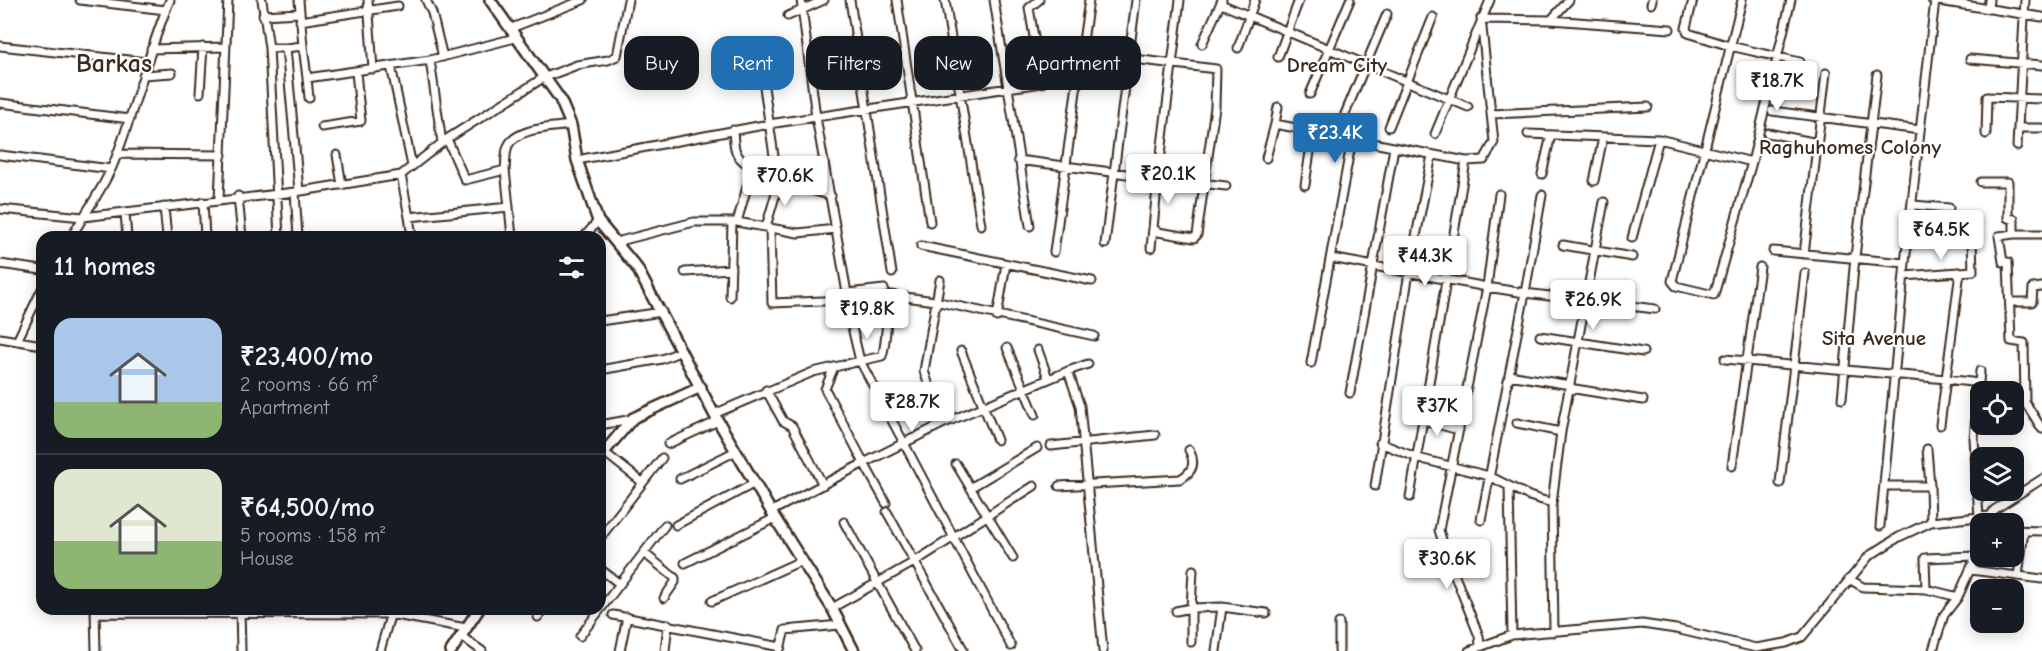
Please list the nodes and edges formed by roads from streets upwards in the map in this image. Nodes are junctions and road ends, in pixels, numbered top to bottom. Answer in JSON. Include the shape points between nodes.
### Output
{"nodes":[{"id":1,"x":80,"y":0,"type":"edge"},
{"id":2,"x":170,"y":0,"type":"edge"},
{"id":3,"x":228,"y":0,"type":"edge"},
{"id":4,"x":262,"y":0,"type":"edge"},
{"id":5,"x":299,"y":0,"type":"edge"},
{"id":6,"x":368,"y":0,"type":"edge"},
{"id":7,"x":426,"y":0,"type":"edge"},
{"id":8,"x":583,"y":0,"type":"edge"},
{"id":9,"x":628,"y":0,"type":"edge"},
{"id":10,"x":801,"y":0,"type":"edge"},
{"id":11,"x":824,"y":0,"type":"edge"},
{"id":12,"x":850,"y":0,"type":"edge"},
{"id":13,"x":897,"y":0,"type":"edge"},
{"id":14,"x":945,"y":0,"type":"edge"},
{"id":15,"x":994,"y":0,"type":"edge"},
{"id":16,"x":1039,"y":0,"type":"edge"},
{"id":17,"x":1089,"y":0,"type":"edge"},
{"id":18,"x":1136,"y":0,"type":"edge"},
{"id":19,"x":1180,"y":0,"type":"edge"},
{"id":20,"x":1255,"y":0,"type":"edge"},
{"id":21,"x":1299,"y":0,"type":"edge"},
{"id":22,"x":1350,"y":0,"type":"edge"},
{"id":23,"x":1490,"y":0,"type":"edge"},
{"id":24,"x":1569,"y":0,"type":"edge"},
{"id":25,"x":1693,"y":0,"type":"edge"},
{"id":26,"x":1742,"y":0,"type":"edge"},
{"id":27,"x":1791,"y":0,"type":"edge"},
{"id":28,"x":1934,"y":0,"type":"edge"},
{"id":29,"x":1989,"y":0,"type":"edge"},
{"id":30,"x":2025,"y":0,"type":"edge"},
{"id":31,"x":493,"y":1,"type":"edge"},
{"id":32,"x":1221,"y":2,"type":"edge"},
{"id":33,"x":398,"y":6,"type":"dead end"},
{"id":34,"x":368,"y":9,"type":"junction"},
{"id":35,"x":1988,"y":9,"type":"junction"},
{"id":36,"x":166,"y":10,"type":"junction"},
{"id":37,"x":802,"y":10,"type":"junction"},
{"id":38,"x":1387,"y":14,"type":"dead end"},
{"id":39,"x":2024,"y":14,"type":"junction"},
{"id":40,"x":264,"y":15,"type":"junction"},
{"id":41,"x":1249,"y":15,"type":"junction"},
{"id":42,"x":788,"y":16,"type":"dead end"},
{"id":43,"x":2042,"y":16,"type":"edge"},
{"id":44,"x":300,"y":17,"type":"junction"},
{"id":45,"x":1433,"y":17,"type":"dead end"},
{"id":46,"x":1482,"y":18,"type":"junction"},
{"id":47,"x":1551,"y":20,"type":"junction"},
{"id":48,"x":509,"y":29,"type":"junction"},
{"id":49,"x":1670,"y":29,"type":"dead end"},
{"id":50,"x":1289,"y":32,"type":"junction"},
{"id":51,"x":1034,"y":36,"type":"edge"},
{"id":52,"x":1084,"y":36,"type":"edge"},
{"id":53,"x":1131,"y":36,"type":"edge"},
{"id":54,"x":516,"y":38,"type":"junction"},
{"id":55,"x":1202,"y":44,"type":"dead end"},
{"id":56,"x":0,"y":46,"type":"edge"},
{"id":57,"x":303,"y":46,"type":"junction"},
{"id":58,"x":1730,"y":46,"type":"junction"},
{"id":59,"x":203,"y":47,"type":"junction"},
{"id":60,"x":225,"y":47,"type":"junction"},
{"id":61,"x":269,"y":48,"type":"junction"},
{"id":62,"x":286,"y":48,"type":"junction"},
{"id":63,"x":1238,"y":48,"type":"dead end"},
{"id":64,"x":151,"y":49,"type":"junction"},
{"id":65,"x":1329,"y":49,"type":"junction"},
{"id":66,"x":1778,"y":56,"type":"junction"},
{"id":67,"x":443,"y":57,"type":"junction"},
{"id":68,"x":1278,"y":57,"type":"dead end"},
{"id":69,"x":1141,"y":58,"type":"edge"},
{"id":70,"x":1970,"y":59,"type":"dead end"},
{"id":71,"x":430,"y":60,"type":"junction"},
{"id":72,"x":147,"y":62,"type":"junction"},
{"id":73,"x":1173,"y":62,"type":"junction"},
{"id":74,"x":1800,"y":62,"type":"dead end"},
{"id":75,"x":2022,"y":63,"type":"junction"},
{"id":76,"x":1366,"y":64,"type":"junction"},
{"id":77,"x":2042,"y":65,"type":"edge"},
{"id":78,"x":391,"y":66,"type":"junction"},
{"id":79,"x":373,"y":69,"type":"junction"},
{"id":80,"x":172,"y":72,"type":"dead end"},
{"id":81,"x":356,"y":72,"type":"junction"},
{"id":82,"x":1826,"y":73,"type":"dead end"},
{"id":83,"x":1005,"y":74,"type":"edge"},
{"id":84,"x":143,"y":75,"type":"junction"},
{"id":85,"x":1877,"y":75,"type":"dead end"},
{"id":86,"x":307,"y":78,"type":"junction"},
{"id":87,"x":543,"y":78,"type":"junction"},
{"id":88,"x":1407,"y":81,"type":"junction"},
{"id":89,"x":1005,"y":88,"type":"edge"},
{"id":90,"x":764,"y":90,"type":"edge"},
{"id":91,"x":1007,"y":90,"type":"edge"},
{"id":92,"x":1076,"y":90,"type":"edge"},
{"id":93,"x":1124,"y":90,"type":"edge"},
{"id":94,"x":200,"y":93,"type":"dead end"},
{"id":95,"x":1310,"y":94,"type":"dead end"},
{"id":96,"x":960,"y":95,"type":"junction"},
{"id":97,"x":309,"y":98,"type":"dead end"},
{"id":98,"x":2021,"y":98,"type":"junction"},
{"id":99,"x":1450,"y":99,"type":"junction"},
{"id":100,"x":2042,"y":99,"type":"edge"},
{"id":101,"x":0,"y":103,"type":"edge"},
{"id":102,"x":912,"y":103,"type":"junction"},
{"id":103,"x":1278,"y":107,"type":"dead end"},
{"id":104,"x":1468,"y":107,"type":"dead end"},
{"id":105,"x":1648,"y":107,"type":"dead end"},
{"id":106,"x":867,"y":110,"type":"junction"},
{"id":107,"x":1772,"y":111,"type":"dead end"},
{"id":108,"x":1346,"y":114,"type":"dead end"},
{"id":109,"x":1491,"y":114,"type":"junction"},
{"id":110,"x":816,"y":117,"type":"junction"},
{"id":111,"x":130,"y":119,"type":"junction"},
{"id":112,"x":1821,"y":119,"type":"junction"},
{"id":113,"x":769,"y":124,"type":"junction"},
{"id":114,"x":1275,"y":124,"type":"junction"},
{"id":115,"x":1871,"y":124,"type":"junction"},
{"id":116,"x":571,"y":125,"type":"junction"},
{"id":117,"x":322,"y":127,"type":"dead end"},
{"id":118,"x":1389,"y":127,"type":"dead end"},
{"id":119,"x":2019,"y":128,"type":"junction"},
{"id":120,"x":2042,"y":128,"type":"edge"},
{"id":121,"x":733,"y":130,"type":"junction"},
{"id":122,"x":1920,"y":130,"type":"junction"},
{"id":123,"x":1313,"y":132,"type":"junction"},
{"id":124,"x":1768,"y":133,"type":"dead end"},
{"id":125,"x":1436,"y":134,"type":"dead end"},
{"id":126,"x":1528,"y":134,"type":"dead end"},
{"id":127,"x":1986,"y":134,"type":"dead end"},
{"id":128,"x":1551,"y":135,"type":"junction"},
{"id":129,"x":1603,"y":137,"type":"junction"},
{"id":130,"x":1352,"y":139,"type":"junction"},
{"id":131,"x":1659,"y":139,"type":"junction"},
{"id":132,"x":445,"y":141,"type":"junction"},
{"id":133,"x":1818,"y":143,"type":"junction"},
{"id":134,"x":2017,"y":146,"type":"dead end"},
{"id":135,"x":1394,"y":148,"type":"junction"},
{"id":136,"x":1706,"y":151,"type":"junction"},
{"id":137,"x":117,"y":154,"type":"junction"},
{"id":138,"x":222,"y":154,"type":"junction"},
{"id":139,"x":0,"y":155,"type":"edge"},
{"id":140,"x":337,"y":155,"type":"dead end"},
{"id":141,"x":1432,"y":155,"type":"junction"},
{"id":142,"x":1266,"y":158,"type":"dead end"},
{"id":143,"x":577,"y":160,"type":"junction"},
{"id":144,"x":1018,"y":160,"type":"junction"},
{"id":145,"x":1466,"y":161,"type":"junction"},
{"id":146,"x":1752,"y":162,"type":"junction"},
{"id":147,"x":775,"y":163,"type":"dead end"},
{"id":148,"x":412,"y":166,"type":"junction"},
{"id":149,"x":753,"y":166,"type":"junction"},
{"id":150,"x":1066,"y":166,"type":"junction"},
{"id":151,"x":111,"y":169,"type":"junction"},
{"id":152,"x":505,"y":170,"type":"junction"},
{"id":153,"x":1115,"y":172,"type":"junction"},
{"id":154,"x":1542,"y":174,"type":"dead end"},
{"id":155,"x":400,"y":175,"type":"junction"},
{"id":156,"x":1158,"y":178,"type":"junction"},
{"id":157,"x":780,"y":179,"type":"junction"},
{"id":158,"x":1594,"y":181,"type":"dead end"},
{"id":159,"x":1981,"y":182,"type":"dead end"},
{"id":160,"x":1203,"y":183,"type":"junction"},
{"id":161,"x":342,"y":185,"type":"junction"},
{"id":162,"x":1305,"y":185,"type":"dead end"},
{"id":163,"x":1226,"y":186,"type":"dead end"},
{"id":164,"x":297,"y":191,"type":"junction"},
{"id":165,"x":278,"y":193,"type":"junction"},
{"id":166,"x":1499,"y":194,"type":"dead end"},
{"id":167,"x":1542,"y":195,"type":"dead end"},
{"id":168,"x":238,"y":196,"type":"junction"},
{"id":169,"x":831,"y":196,"type":"junction"},
{"id":170,"x":219,"y":199,"type":"junction"},
{"id":171,"x":203,"y":202,"type":"junction"},
{"id":172,"x":1604,"y":202,"type":"dead end"},
{"id":173,"x":1913,"y":205,"type":"junction"},
{"id":174,"x":164,"y":207,"type":"junction"},
{"id":175,"x":509,"y":207,"type":"junction"},
{"id":176,"x":1949,"y":208,"type":"dead end"},
{"id":177,"x":0,"y":209,"type":"edge"},
{"id":178,"x":125,"y":213,"type":"junction"},
{"id":179,"x":83,"y":217,"type":"junction"},
{"id":180,"x":409,"y":218,"type":"junction"},
{"id":181,"x":598,"y":221,"type":"junction"},
{"id":182,"x":734,"y":222,"type":"junction"},
{"id":183,"x":930,"y":222,"type":"dead end"},
{"id":184,"x":981,"y":225,"type":"dead end"},
{"id":185,"x":1029,"y":226,"type":"dead end"},
{"id":186,"x":768,"y":228,"type":"junction"},
{"id":187,"x":1153,"y":228,"type":"junction"},
{"id":188,"x":836,"y":229,"type":"junction"},
{"id":189,"x":75,"y":231,"type":"edge"},
{"id":190,"x":126,"y":231,"type":"edge"},
{"id":191,"x":166,"y":231,"type":"edge"},
{"id":192,"x":205,"y":231,"type":"edge"},
{"id":193,"x":241,"y":231,"type":"edge"},
{"id":194,"x":279,"y":231,"type":"edge"},
{"id":195,"x":298,"y":231,"type":"edge"},
{"id":196,"x":411,"y":231,"type":"edge"},
{"id":197,"x":511,"y":231,"type":"edge"},
{"id":198,"x":589,"y":231,"type":"edge"},
{"id":199,"x":2014,"y":234,"type":"junction"},
{"id":200,"x":2042,"y":234,"type":"edge"},
{"id":201,"x":1632,"y":238,"type":"dead end"},
{"id":202,"x":1972,"y":241,"type":"dead end"},
{"id":203,"x":616,"y":242,"type":"junction"},
{"id":204,"x":1104,"y":244,"type":"dead end"},
{"id":205,"x":1563,"y":245,"type":"dead end"},
{"id":206,"x":921,"y":246,"type":"dead end"},
{"id":207,"x":1151,"y":248,"type":"dead end"},
{"id":208,"x":1596,"y":251,"type":"junction"},
{"id":209,"x":1773,"y":251,"type":"dead end"},
{"id":210,"x":1054,"y":252,"type":"dead end"},
{"id":211,"x":1804,"y":254,"type":"junction"},
{"id":212,"x":1632,"y":257,"type":"dead end"},
{"id":213,"x":1855,"y":257,"type":"junction"},
{"id":214,"x":1331,"y":258,"type":"junction"},
{"id":215,"x":1905,"y":263,"type":"junction"},
{"id":216,"x":0,"y":264,"type":"edge"},
{"id":217,"x":1006,"y":264,"type":"junction"},
{"id":218,"x":1372,"y":264,"type":"junction"},
{"id":219,"x":1760,"y":267,"type":"dead end"},
{"id":220,"x":731,"y":268,"type":"junction"},
{"id":221,"x":36,"y":269,"type":"edge"},
{"id":222,"x":685,"y":272,"type":"dead end"},
{"id":223,"x":1409,"y":272,"type":"junction"},
{"id":224,"x":1960,"y":272,"type":"junction"},
{"id":225,"x":892,"y":273,"type":"dead end"},
{"id":226,"x":1805,"y":273,"type":"dead end"},
{"id":227,"x":1904,"y":276,"type":"junction"},
{"id":228,"x":1446,"y":279,"type":"junction"},
{"id":229,"x":940,"y":280,"type":"dead end"},
{"id":230,"x":1092,"y":281,"type":"dead end"},
{"id":231,"x":1487,"y":287,"type":"junction"},
{"id":232,"x":2042,"y":287,"type":"edge"},
{"id":233,"x":884,"y":289,"type":"dead end"},
{"id":234,"x":1526,"y":293,"type":"junction"},
{"id":235,"x":847,"y":296,"type":"junction"},
{"id":236,"x":730,"y":297,"type":"dead end"},
{"id":237,"x":935,"y":301,"type":"junction"},
{"id":238,"x":1584,"y":302,"type":"junction"},
{"id":239,"x":2010,"y":302,"type":"junction"},
{"id":240,"x":36,"y":308,"type":"edge"},
{"id":241,"x":1655,"y":309,"type":"dead end"},
{"id":242,"x":662,"y":312,"type":"junction"},
{"id":243,"x":850,"y":312,"type":"dead end"},
{"id":244,"x":997,"y":317,"type":"junction"},
{"id":245,"x":606,"y":320,"type":"edge"},
{"id":246,"x":851,"y":323,"type":"dead end"},
{"id":247,"x":1094,"y":336,"type":"dead end"},
{"id":248,"x":1540,"y":336,"type":"dead end"},
{"id":249,"x":0,"y":338,"type":"edge"},
{"id":250,"x":1578,"y":340,"type":"junction"},
{"id":251,"x":17,"y":341,"type":"junction"},
{"id":252,"x":36,"y":344,"type":"edge"},
{"id":253,"x":1007,"y":348,"type":"dead end"},
{"id":254,"x":1038,"y":350,"type":"dead end"},
{"id":255,"x":682,"y":351,"type":"junction"},
{"id":256,"x":961,"y":351,"type":"dead end"},
{"id":257,"x":1642,"y":352,"type":"dead end"},
{"id":258,"x":1725,"y":359,"type":"dead end"},
{"id":259,"x":1745,"y":360,"type":"junction"},
{"id":260,"x":860,"y":361,"type":"junction"},
{"id":261,"x":1311,"y":363,"type":"dead end"},
{"id":262,"x":1088,"y":364,"type":"dead end"},
{"id":263,"x":1794,"y":366,"type":"junction"},
{"id":264,"x":834,"y":367,"type":"junction"},
{"id":265,"x":606,"y":369,"type":"edge"},
{"id":266,"x":1068,"y":371,"type":"junction"},
{"id":267,"x":1844,"y":371,"type":"junction"},
{"id":268,"x":1980,"y":371,"type":"dead end"},
{"id":269,"x":1509,"y":375,"type":"junction"},
{"id":270,"x":1895,"y":376,"type":"junction"},
{"id":271,"x":1048,"y":378,"type":"junction"},
{"id":272,"x":1946,"y":379,"type":"junction"},
{"id":273,"x":1979,"y":381,"type":"edge"},
{"id":274,"x":1970,"y":382,"type":"edge"},
{"id":275,"x":701,"y":387,"type":"junction"},
{"id":276,"x":1570,"y":387,"type":"junction"},
{"id":277,"x":1024,"y":389,"type":"junction"},
{"id":278,"x":766,"y":390,"type":"junction"},
{"id":279,"x":1350,"y":393,"type":"dead end"},
{"id":280,"x":1842,"y":399,"type":"dead end"},
{"id":281,"x":1642,"y":400,"type":"dead end"},
{"id":282,"x":984,"y":407,"type":"junction"},
{"id":283,"x":1035,"y":415,"type":"dead end"},
{"id":284,"x":716,"y":417,"type":"junction"},
{"id":285,"x":633,"y":418,"type":"junction"},
{"id":286,"x":1422,"y":420,"type":"junction"},
{"id":287,"x":1517,"y":423,"type":"dead end"},
{"id":288,"x":606,"y":424,"type":"edge"},
{"id":289,"x":942,"y":424,"type":"junction"},
{"id":290,"x":1940,"y":425,"type":"dead end"},
{"id":291,"x":2042,"y":429,"type":"edge"},
{"id":292,"x":1459,"y":430,"type":"junction"},
{"id":293,"x":1561,"y":432,"type":"junction"},
{"id":294,"x":1155,"y":435,"type":"dead end"},
{"id":295,"x":1974,"y":435,"type":"edge"},
{"id":296,"x":997,"y":440,"type":"dead end"},
{"id":297,"x":904,"y":443,"type":"junction"},
{"id":298,"x":1083,"y":443,"type":"junction"},
{"id":299,"x":1380,"y":443,"type":"junction"},
{"id":300,"x":668,"y":444,"type":"dead end"},
{"id":301,"x":1051,"y":446,"type":"dead end"},
{"id":302,"x":1037,"y":448,"type":"dead end"},
{"id":303,"x":1927,"y":449,"type":"dead end"},
{"id":304,"x":606,"y":450,"type":"edge"},
{"id":305,"x":1189,"y":450,"type":"dead end"},
{"id":306,"x":736,"y":451,"type":"junction"},
{"id":307,"x":606,"y":458,"type":"edge"},
{"id":308,"x":662,"y":458,"type":"dead end"},
{"id":309,"x":1418,"y":458,"type":"junction"},
{"id":310,"x":864,"y":463,"type":"junction"},
{"id":311,"x":956,"y":464,"type":"dead end"},
{"id":312,"x":1732,"y":466,"type":"dead end"},
{"id":313,"x":1452,"y":468,"type":"junction"},
{"id":314,"x":1489,"y":476,"type":"junction"},
{"id":315,"x":680,"y":479,"type":"dead end"},
{"id":316,"x":2042,"y":479,"type":"edge"},
{"id":317,"x":642,"y":482,"type":"junction"},
{"id":318,"x":755,"y":483,"type":"junction"},
{"id":319,"x":1780,"y":483,"type":"dead end"},
{"id":320,"x":823,"y":484,"type":"junction"},
{"id":321,"x":1086,"y":485,"type":"junction"},
{"id":322,"x":1034,"y":486,"type":"dead end"},
{"id":323,"x":1059,"y":486,"type":"dead end"},
{"id":324,"x":1375,"y":486,"type":"dead end"},
{"id":325,"x":1885,"y":486,"type":"junction"},
{"id":326,"x":1930,"y":486,"type":"junction"},
{"id":327,"x":1509,"y":487,"type":"junction"},
{"id":328,"x":970,"y":488,"type":"junction"},
{"id":329,"x":1410,"y":497,"type":"dead end"},
{"id":330,"x":886,"y":503,"type":"dead end"},
{"id":331,"x":1552,"y":503,"type":"junction"},
{"id":332,"x":887,"y":512,"type":"dead end"},
{"id":333,"x":1979,"y":513,"type":"edge"},
{"id":334,"x":1995,"y":513,"type":"edge"},
{"id":335,"x":773,"y":515,"type":"junction"},
{"id":336,"x":987,"y":515,"type":"junction"},
{"id":337,"x":1970,"y":519,"type":"edge"},
{"id":338,"x":1481,"y":520,"type":"dead end"},
{"id":339,"x":844,"y":522,"type":"dead end"},
{"id":340,"x":1931,"y":522,"type":"junction"},
{"id":341,"x":665,"y":525,"type":"dead end"},
{"id":342,"x":676,"y":525,"type":"dead end"},
{"id":343,"x":1880,"y":526,"type":"dead end"},
{"id":344,"x":606,"y":530,"type":"edge"},
{"id":345,"x":2024,"y":531,"type":"edge"},
{"id":346,"x":2042,"y":531,"type":"edge"},
{"id":347,"x":953,"y":537,"type":"junction"},
{"id":348,"x":644,"y":552,"type":"junction"},
{"id":349,"x":1970,"y":556,"type":"edge"},
{"id":350,"x":1013,"y":558,"type":"dead end"},
{"id":351,"x":802,"y":560,"type":"junction"},
{"id":352,"x":916,"y":561,"type":"junction"},
{"id":353,"x":686,"y":563,"type":"dead end"},
{"id":354,"x":1972,"y":567,"type":"edge"},
{"id":355,"x":2019,"y":567,"type":"edge"},
{"id":356,"x":1193,"y":570,"type":"dead end"},
{"id":357,"x":1971,"y":570,"type":"junction"},
{"id":358,"x":606,"y":574,"type":"edge"},
{"id":359,"x":2018,"y":576,"type":"junction"},
{"id":360,"x":1849,"y":579,"type":"junction"},
{"id":361,"x":2042,"y":579,"type":"edge"},
{"id":362,"x":877,"y":583,"type":"junction"},
{"id":363,"x":620,"y":584,"type":"junction"},
{"id":364,"x":1926,"y":589,"type":"junction"},
{"id":365,"x":1958,"y":597,"type":"junction"},
{"id":366,"x":664,"y":598,"type":"dead end"},
{"id":367,"x":712,"y":601,"type":"dead end"},
{"id":368,"x":606,"y":602,"type":"edge"},
{"id":369,"x":1222,"y":607,"type":"junction"},
{"id":370,"x":832,"y":608,"type":"junction"},
{"id":371,"x":1191,"y":608,"type":"junction"},
{"id":372,"x":1176,"y":611,"type":"dead end"},
{"id":373,"x":1266,"y":613,"type":"dead end"},
{"id":374,"x":95,"y":615,"type":"edge"},
{"id":375,"x":240,"y":615,"type":"edge"},
{"id":376,"x":390,"y":615,"type":"edge"},
{"id":377,"x":405,"y":615,"type":"edge"},
{"id":378,"x":475,"y":615,"type":"edge"},
{"id":379,"x":596,"y":615,"type":"edge"},
{"id":380,"x":613,"y":615,"type":"dead end"},
{"id":381,"x":627,"y":617,"type":"junction"},
{"id":382,"x":1339,"y":623,"type":"dead end"},
{"id":383,"x":668,"y":624,"type":"junction"},
{"id":384,"x":840,"y":625,"type":"junction"},
{"id":385,"x":464,"y":632,"type":"junction"},
{"id":386,"x":1554,"y":632,"type":"junction"},
{"id":387,"x":1512,"y":635,"type":"junction"},
{"id":388,"x":580,"y":636,"type":"dead end"},
{"id":389,"x":1191,"y":642,"type":"dead end"},
{"id":390,"x":1480,"y":645,"type":"junction"},
{"id":391,"x":1011,"y":646,"type":"dead end"},
{"id":392,"x":780,"y":649,"type":"edge"},
{"id":393,"x":963,"y":649,"type":"dead end"},
{"id":394,"x":1933,"y":650,"type":"edge"},
{"id":395,"x":96,"y":651,"type":"edge"},
{"id":396,"x":241,"y":651,"type":"edge"},
{"id":397,"x":380,"y":651,"type":"edge"},
{"id":398,"x":451,"y":651,"type":"edge"},
{"id":399,"x":482,"y":651,"type":"edge"},
{"id":400,"x":620,"y":651,"type":"edge"},
{"id":401,"x":665,"y":651,"type":"edge"},
{"id":402,"x":854,"y":651,"type":"edge"},
{"id":403,"x":915,"y":651,"type":"edge"},
{"id":404,"x":1103,"y":651,"type":"edge"},
{"id":405,"x":1216,"y":651,"type":"edge"},
{"id":406,"x":1339,"y":651,"type":"edge"},
{"id":407,"x":1469,"y":651,"type":"edge"}],
"edges":[{"from":1,"to":36,"type":"street"},
{"from":2,"to":36,"type":"street"},
{"from":3,"to":60,"type":"street"},
{"from":4,"to":40,"type":"street"},
{"from":5,"to":44,"type":"street"},
{"from":6,"to":34,"type":"street"},
{"from":7,"to":67,"type":"street"},
{"from":8,"to":48,"type":"street"},
{"from":9,"to":87,"type":"street","via":[[617,56]]},
{"from":10,"to":37,"type":"street"},
{"from":11,"to":37,"type":"street"},
{"from":12,"to":106,"type":"street"},
{"from":13,"to":102,"type":"street"},
{"from":14,"to":96,"type":"street"},
{"from":15,"to":83,"type":"street"},
{"from":16,"to":51,"type":"street","via":[[1029,8]]},
{"from":17,"to":52,"type":"street"},
{"from":18,"to":53,"type":"street"},
{"from":19,"to":73,"type":"street"},
{"from":20,"to":41,"type":"street"},
{"from":21,"to":50,"type":"street"},
{"from":22,"to":65,"type":"street"},
{"from":23,"to":46,"type":"street"},
{"from":24,"to":47,"type":"street"},
{"from":25,"to":58,"type":"street","via":[[1686,31]]},
{"from":26,"to":58,"type":"street"},
{"from":27,"to":66,"type":"street"},
{"from":28,"to":35,"type":"street"},
{"from":28,"to":122,"type":"street"},
{"from":29,"to":35,"type":"street"},
{"from":30,"to":39,"type":"street"},
{"from":31,"to":48,"type":"street"},
{"from":32,"to":41,"type":"street"},
{"from":32,"to":55,"type":"street"},
{"from":33,"to":34,"type":"street"},
{"from":34,"to":44,"type":"street"},
{"from":34,"to":79,"type":"street"},
{"from":35,"to":39,"type":"street"},
{"from":36,"to":64,"type":"street"},
{"from":37,"to":42,"type":"street"},
{"from":37,"to":110,"type":"street"},
{"from":38,"to":76,"type":"street"},
{"from":39,"to":43,"type":"street"},
{"from":39,"to":75,"type":"street"},
{"from":40,"to":44,"type":"street"},
{"from":40,"to":61,"type":"street"},
{"from":41,"to":50,"type":"street"},
{"from":41,"to":63,"type":"street"},
{"from":44,"to":57,"type":"street"},
{"from":45,"to":88,"type":"street"},
{"from":46,"to":47,"type":"street"},
{"from":46,"to":99,"type":"street"},
{"from":46,"to":109,"type":"street"},
{"from":47,"to":49,"type":"street"},
{"from":48,"to":54,"type":"street"},
{"from":50,"to":65,"type":"street"},
{"from":50,"to":68,"type":"street"},
{"from":54,"to":67,"type":"street"},
{"from":54,"to":87,"type":"street"},
{"from":56,"to":72,"type":"street"},
{"from":57,"to":62,"type":"street"},
{"from":57,"to":86,"type":"street"},
{"from":58,"to":66,"type":"street"},
{"from":58,"to":136,"type":"street"},
{"from":59,"to":60,"type":"street"},
{"from":59,"to":64,"type":"street"},
{"from":59,"to":94,"type":"street"},
{"from":60,"to":138,"type":"street"},
{"from":61,"to":62,"type":"street"},
{"from":61,"to":165,"type":"street"},
{"from":62,"to":164,"type":"street"},
{"from":64,"to":72,"type":"street"},
{"from":65,"to":76,"type":"street"},
{"from":65,"to":95,"type":"street"},
{"from":66,"to":74,"type":"street"},
{"from":66,"to":146,"type":"street"},
{"from":67,"to":71,"type":"street"},
{"from":69,"to":73,"type":"street"},
{"from":70,"to":75,"type":"street"},
{"from":71,"to":78,"type":"street"},
{"from":71,"to":132,"type":"street"},
{"from":72,"to":84,"type":"street"},
{"from":73,"to":156,"type":"street"},
{"from":73,"to":160,"type":"street","via":[[1213,68],[1218,73]]},
{"from":75,"to":77,"type":"street"},
{"from":75,"to":98,"type":"street"},
{"from":76,"to":88,"type":"street"},
{"from":76,"to":108,"type":"street"},
{"from":78,"to":79,"type":"street"},
{"from":78,"to":148,"type":"street"},
{"from":79,"to":81,"type":"street"},
{"from":80,"to":84,"type":"street"},
{"from":81,"to":86,"type":"street"},
{"from":81,"to":117,"type":"street","via":[[361,121]]},
{"from":82,"to":112,"type":"street"},
{"from":84,"to":111,"type":"street"},
{"from":85,"to":115,"type":"street"},
{"from":86,"to":97,"type":"street"},
{"from":87,"to":116,"type":"street","via":[[560,99]]},
{"from":87,"to":132,"type":"street"},
{"from":88,"to":99,"type":"street"},
{"from":88,"to":118,"type":"street"},
{"from":89,"to":96,"type":"street"},
{"from":90,"to":113,"type":"street"},
{"from":91,"to":144,"type":"street"},
{"from":92,"to":150,"type":"street"},
{"from":93,"to":153,"type":"street"},
{"from":96,"to":102,"type":"street"},
{"from":96,"to":184,"type":"street"},
{"from":98,"to":100,"type":"street"},
{"from":98,"to":119,"type":"street"},
{"from":98,"to":127,"type":"street","via":[[1988,97]]},
{"from":99,"to":104,"type":"street"},
{"from":99,"to":125,"type":"street"},
{"from":101,"to":111,"type":"street"},
{"from":102,"to":106,"type":"street"},
{"from":102,"to":183,"type":"street"},
{"from":103,"to":114,"type":"street"},
{"from":105,"to":109,"type":"street"},
{"from":106,"to":110,"type":"street"},
{"from":106,"to":225,"type":"street"},
{"from":107,"to":112,"type":"street"},
{"from":109,"to":145,"type":"street","via":[[1494,142],[1484,160]]},
{"from":110,"to":113,"type":"street"},
{"from":110,"to":169,"type":"street"},
{"from":111,"to":137,"type":"street"},
{"from":112,"to":115,"type":"street"},
{"from":112,"to":133,"type":"street"},
{"from":113,"to":121,"type":"street"},
{"from":113,"to":147,"type":"street"},
{"from":114,"to":123,"type":"street"},
{"from":114,"to":142,"type":"street"},
{"from":115,"to":122,"type":"street"},
{"from":115,"to":213,"type":"street"},
{"from":116,"to":143,"type":"street"},
{"from":116,"to":152,"type":"street","via":[[520,135],[507,148]]},
{"from":119,"to":120,"type":"street"},
{"from":119,"to":134,"type":"street"},
{"from":121,"to":143,"type":"street"},
{"from":121,"to":149,"type":"street","via":[[737,154]]},
{"from":122,"to":173,"type":"street"},
{"from":123,"to":130,"type":"street"},
{"from":123,"to":162,"type":"street"},
{"from":124,"to":133,"type":"street"},
{"from":126,"to":128,"type":"street"},
{"from":128,"to":129,"type":"street"},
{"from":128,"to":154,"type":"street"},
{"from":129,"to":131,"type":"street"},
{"from":129,"to":158,"type":"street"},
{"from":130,"to":135,"type":"street"},
{"from":130,"to":214,"type":"street"},
{"from":131,"to":136,"type":"street"},
{"from":131,"to":201,"type":"street"},
{"from":132,"to":148,"type":"street"},
{"from":132,"to":152,"type":"street","via":[[465,180]]},
{"from":133,"to":211,"type":"street"},
{"from":135,"to":141,"type":"street"},
{"from":135,"to":218,"type":"street"},
{"from":136,"to":146,"type":"street"},
{"from":136,"to":146,"type":"street","via":[[1673,284],[1714,295]]},
{"from":137,"to":138,"type":"street"},
{"from":137,"to":151,"type":"street"},
{"from":138,"to":170,"type":"street"},
{"from":139,"to":151,"type":"street"},
{"from":140,"to":161,"type":"street"},
{"from":141,"to":145,"type":"street"},
{"from":141,"to":223,"type":"street"},
{"from":143,"to":181,"type":"street"},
{"from":144,"to":150,"type":"street"},
{"from":144,"to":185,"type":"street"},
{"from":145,"to":228,"type":"street"},
{"from":148,"to":155,"type":"street"},
{"from":149,"to":157,"type":"street"},
{"from":149,"to":182,"type":"street"},
{"from":150,"to":153,"type":"street"},
{"from":150,"to":210,"type":"street"},
{"from":151,"to":179,"type":"street"},
{"from":152,"to":175,"type":"street"},
{"from":153,"to":156,"type":"street"},
{"from":153,"to":204,"type":"street"},
{"from":155,"to":161,"type":"street"},
{"from":155,"to":180,"type":"street"},
{"from":156,"to":160,"type":"street"},
{"from":156,"to":187,"type":"street"},
{"from":157,"to":169,"type":"street"},
{"from":157,"to":186,"type":"street"},
{"from":159,"to":199,"type":"street","via":[[2008,182],[2008,218],[2014,219]]},
{"from":160,"to":163,"type":"street"},
{"from":160,"to":187,"type":"street","via":[[1196,237]]},
{"from":161,"to":164,"type":"street"},
{"from":164,"to":165,"type":"street"},
{"from":164,"to":195,"type":"street"},
{"from":165,"to":168,"type":"street"},
{"from":165,"to":194,"type":"street"},
{"from":166,"to":231,"type":"street"},
{"from":167,"to":234,"type":"street"},
{"from":168,"to":170,"type":"street"},
{"from":168,"to":193,"type":"street"},
{"from":169,"to":188,"type":"street"},
{"from":170,"to":171,"type":"street"},
{"from":171,"to":174,"type":"street"},
{"from":171,"to":192,"type":"street"},
{"from":172,"to":208,"type":"street"},
{"from":173,"to":176,"type":"street"},
{"from":173,"to":215,"type":"street"},
{"from":174,"to":178,"type":"street"},
{"from":174,"to":191,"type":"street"},
{"from":175,"to":180,"type":"street"},
{"from":175,"to":197,"type":"street"},
{"from":177,"to":179,"type":"street"},
{"from":178,"to":179,"type":"street"},
{"from":178,"to":190,"type":"street"},
{"from":179,"to":189,"type":"street"},
{"from":180,"to":196,"type":"street"},
{"from":181,"to":198,"type":"street"},
{"from":181,"to":203,"type":"street"},
{"from":182,"to":186,"type":"street"},
{"from":182,"to":203,"type":"street","via":[[694,222]]},
{"from":182,"to":220,"type":"street"},
{"from":186,"to":188,"type":"street","via":[[798,233]]},
{"from":186,"to":235,"type":"street","via":[[772,303]]},
{"from":187,"to":207,"type":"street"},
{"from":188,"to":235,"type":"street"},
{"from":199,"to":200,"type":"street"},
{"from":199,"to":239,"type":"street","via":[[1999,236],[2003,262],[2008,262]]},
{"from":202,"to":224,"type":"street","via":[[1973,271]]},
{"from":203,"to":242,"type":"street","via":[[637,268]]},
{"from":205,"to":208,"type":"street"},
{"from":206,"to":217,"type":"street"},
{"from":208,"to":212,"type":"street"},
{"from":208,"to":238,"type":"street"},
{"from":209,"to":211,"type":"street"},
{"from":211,"to":213,"type":"street"},
{"from":213,"to":215,"type":"street"},
{"from":213,"to":267,"type":"street"},
{"from":214,"to":218,"type":"street"},
{"from":214,"to":261,"type":"street"},
{"from":215,"to":227,"type":"street"},
{"from":216,"to":221,"type":"street"},
{"from":217,"to":230,"type":"street"},
{"from":217,"to":244,"type":"street"},
{"from":218,"to":223,"type":"street"},
{"from":218,"to":279,"type":"street"},
{"from":219,"to":259,"type":"street"},
{"from":220,"to":222,"type":"street"},
{"from":220,"to":236,"type":"street"},
{"from":223,"to":228,"type":"street"},
{"from":223,"to":299,"type":"street"},
{"from":224,"to":227,"type":"street"},
{"from":224,"to":272,"type":"street"},
{"from":226,"to":263,"type":"street"},
{"from":227,"to":270,"type":"street"},
{"from":228,"to":231,"type":"street"},
{"from":228,"to":286,"type":"street"},
{"from":229,"to":237,"type":"street"},
{"from":231,"to":234,"type":"street"},
{"from":231,"to":292,"type":"street"},
{"from":232,"to":239,"type":"street","via":[[2033,288],[2032,302]]},
{"from":233,"to":235,"type":"street"},
{"from":234,"to":238,"type":"street"},
{"from":234,"to":269,"type":"street"},
{"from":235,"to":243,"type":"street"},
{"from":237,"to":244,"type":"street"},
{"from":237,"to":260,"type":"street","via":[[890,295],[885,351],[877,358]]},
{"from":237,"to":289,"type":"street","via":[[924,372]]},
{"from":238,"to":241,"type":"street"},
{"from":238,"to":250,"type":"street"},
{"from":239,"to":291,"type":"street","via":[[2012,341],[2024,343],[2025,402]]},
{"from":240,"to":251,"type":"street"},
{"from":242,"to":245,"type":"street"},
{"from":242,"to":255,"type":"street"},
{"from":244,"to":247,"type":"street"},
{"from":246,"to":260,"type":"street"},
{"from":248,"to":250,"type":"street"},
{"from":249,"to":251,"type":"street"},
{"from":250,"to":257,"type":"street"},
{"from":250,"to":276,"type":"street"},
{"from":251,"to":252,"type":"street"},
{"from":253,"to":277,"type":"street"},
{"from":254,"to":271,"type":"street"},
{"from":255,"to":265,"type":"street","via":[[662,359]]},
{"from":255,"to":275,"type":"street"},
{"from":256,"to":282,"type":"street"},
{"from":258,"to":259,"type":"street"},
{"from":259,"to":263,"type":"street"},
{"from":259,"to":312,"type":"street"},
{"from":260,"to":264,"type":"street"},
{"from":260,"to":297,"type":"street"},
{"from":262,"to":266,"type":"street"},
{"from":263,"to":267,"type":"street"},
{"from":263,"to":319,"type":"street"},
{"from":264,"to":278,"type":"street"},
{"from":264,"to":310,"type":"street","via":[[825,389]]},
{"from":266,"to":271,"type":"street"},
{"from":266,"to":298,"type":"street","via":[[1080,406]]},
{"from":267,"to":270,"type":"street"},
{"from":267,"to":280,"type":"street"},
{"from":268,"to":273,"type":"street"},
{"from":269,"to":276,"type":"street"},
{"from":269,"to":314,"type":"street"},
{"from":270,"to":272,"type":"street"},
{"from":270,"to":325,"type":"street"},
{"from":271,"to":277,"type":"street"},
{"from":272,"to":274,"type":"street"},
{"from":272,"to":290,"type":"street"},
{"from":275,"to":284,"type":"street"},
{"from":275,"to":285,"type":"street"},
{"from":276,"to":281,"type":"street"},
{"from":276,"to":293,"type":"street"},
{"from":277,"to":282,"type":"street"},
{"from":277,"to":283,"type":"street"},
{"from":278,"to":284,"type":"street"},
{"from":278,"to":320,"type":"street","via":[[783,422],[792,426]]},
{"from":282,"to":289,"type":"street"},
{"from":282,"to":296,"type":"street"},
{"from":284,"to":300,"type":"street"},
{"from":284,"to":306,"type":"street"},
{"from":285,"to":288,"type":"street"},
{"from":285,"to":304,"type":"street"},
{"from":286,"to":292,"type":"street"},
{"from":286,"to":309,"type":"street"},
{"from":287,"to":293,"type":"street"},
{"from":289,"to":297,"type":"street"},
{"from":292,"to":313,"type":"street"},
{"from":293,"to":331,"type":"street"},
{"from":294,"to":298,"type":"street"},
{"from":295,"to":333,"type":"street"},
{"from":297,"to":310,"type":"street"},
{"from":297,"to":347,"type":"street"},
{"from":298,"to":301,"type":"street"},
{"from":298,"to":321,"type":"street"},
{"from":299,"to":309,"type":"street"},
{"from":299,"to":324,"type":"street"},
{"from":302,"to":328,"type":"street"},
{"from":303,"to":326,"type":"street"},
{"from":305,"to":321,"type":"street","via":[[1193,468],[1180,479]]},
{"from":306,"to":315,"type":"street"},
{"from":306,"to":318,"type":"street"},
{"from":307,"to":317,"type":"street"},
{"from":308,"to":317,"type":"street"},
{"from":309,"to":313,"type":"street"},
{"from":309,"to":329,"type":"street"},
{"from":310,"to":320,"type":"street"},
{"from":310,"to":330,"type":"street"},
{"from":311,"to":328,"type":"street"},
{"from":313,"to":314,"type":"street"},
{"from":313,"to":390,"type":"street","via":[[1439,530]]},
{"from":314,"to":327,"type":"street"},
{"from":314,"to":338,"type":"street"},
{"from":316,"to":334,"type":"street","via":[[2019,491]]},
{"from":317,"to":344,"type":"street"},
{"from":318,"to":335,"type":"street"},
{"from":318,"to":342,"type":"street"},
{"from":320,"to":335,"type":"street"},
{"from":321,"to":323,"type":"street"},
{"from":321,"to":404,"type":"street"},
{"from":322,"to":336,"type":"street"},
{"from":325,"to":326,"type":"street"},
{"from":325,"to":343,"type":"street"},
{"from":326,"to":340,"type":"street"},
{"from":327,"to":331,"type":"street"},
{"from":327,"to":387,"type":"street"},
{"from":328,"to":336,"type":"street"},
{"from":331,"to":386,"type":"street"},
{"from":332,"to":352,"type":"street"},
{"from":335,"to":351,"type":"street"},
{"from":335,"to":353,"type":"street"},
{"from":336,"to":347,"type":"street"},
{"from":336,"to":350,"type":"street"},
{"from":337,"to":340,"type":"street"},
{"from":339,"to":362,"type":"street"},
{"from":340,"to":360,"type":"street","via":[[1880,548]]},
{"from":341,"to":348,"type":"street"},
{"from":345,"to":346,"type":"street"},
{"from":347,"to":352,"type":"street"},
{"from":347,"to":391,"type":"street"},
{"from":348,"to":363,"type":"street"},
{"from":348,"to":366,"type":"street","via":[[675,578]]},
{"from":349,"to":364,"type":"street","via":[[1925,558]]},
{"from":351,"to":367,"type":"street"},
{"from":351,"to":370,"type":"street"},
{"from":352,"to":362,"type":"street"},
{"from":352,"to":393,"type":"street"},
{"from":354,"to":357,"type":"street"},
{"from":355,"to":359,"type":"street"},
{"from":356,"to":371,"type":"street"},
{"from":357,"to":359,"type":"street"},
{"from":357,"to":365,"type":"street"},
{"from":358,"to":363,"type":"street"},
{"from":359,"to":361,"type":"street"},
{"from":360,"to":364,"type":"street","via":[[1863,587]]},
{"from":360,"to":386,"type":"street","via":[[1802,637],[1786,643],[1756,648],[1642,624]]},
{"from":362,"to":370,"type":"street"},
{"from":362,"to":403,"type":"street"},
{"from":363,"to":368,"type":"street"},
{"from":364,"to":365,"type":"street"},
{"from":365,"to":394,"type":"street","via":[[1944,615]]},
{"from":369,"to":371,"type":"street"},
{"from":369,"to":373,"type":"street"},
{"from":369,"to":405,"type":"street"},
{"from":370,"to":384,"type":"street"},
{"from":371,"to":372,"type":"street"},
{"from":371,"to":389,"type":"street"},
{"from":374,"to":395,"type":"street"},
{"from":375,"to":396,"type":"street"},
{"from":376,"to":397,"type":"street"},
{"from":377,"to":385,"type":"street"},
{"from":378,"to":385,"type":"street"},
{"from":379,"to":388,"type":"street"},
{"from":380,"to":381,"type":"street"},
{"from":381,"to":383,"type":"street"},
{"from":381,"to":400,"type":"street"},
{"from":382,"to":406,"type":"street"},
{"from":383,"to":392,"type":"street"},
{"from":383,"to":401,"type":"street"},
{"from":384,"to":392,"type":"street","via":[[785,630]]},
{"from":384,"to":402,"type":"street"},
{"from":385,"to":398,"type":"street"},
{"from":385,"to":399,"type":"street"},
{"from":386,"to":387,"type":"street"},
{"from":387,"to":390,"type":"street"},
{"from":390,"to":407,"type":"street"}]}
